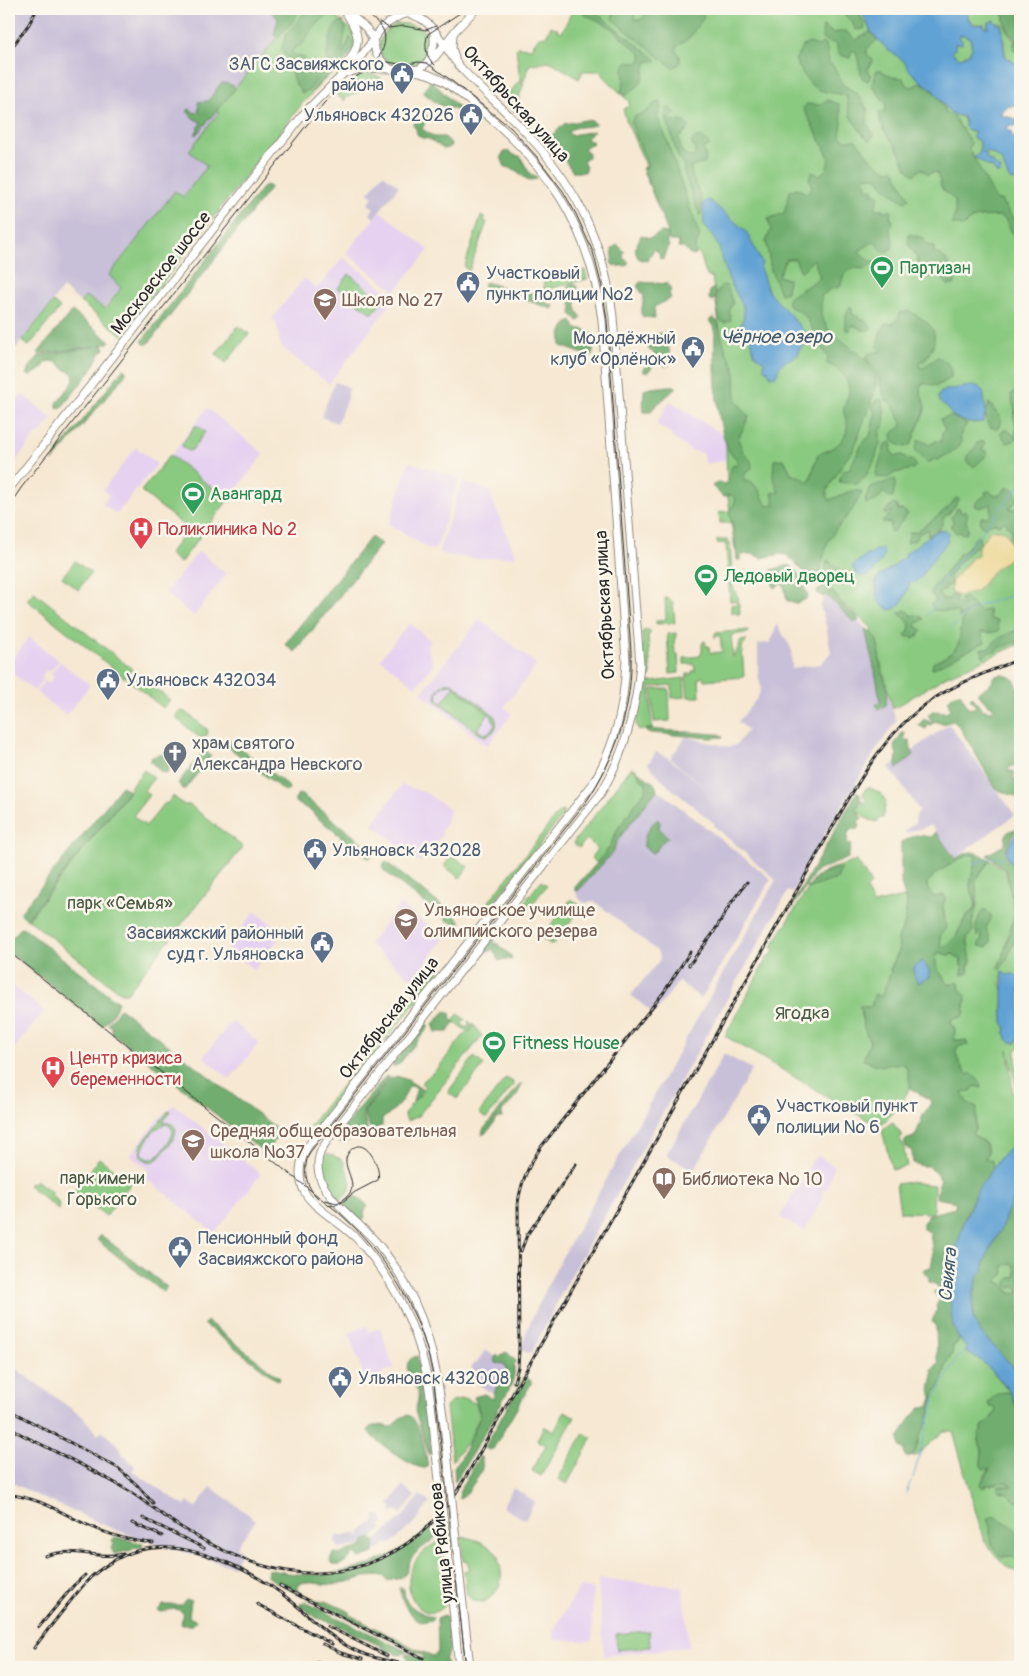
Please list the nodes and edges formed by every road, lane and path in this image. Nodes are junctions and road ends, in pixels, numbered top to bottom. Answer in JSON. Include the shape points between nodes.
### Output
{"nodes":[{"id":1,"x":344,"y":9,"type":"edge"},
{"id":2,"x":368,"y":9,"type":"edge"},
{"id":3,"x":427,"y":9,"type":"edge"},
{"id":4,"x":476,"y":9,"type":"edge"},
{"id":5,"x":407,"y":13,"type":"junction"},
{"id":6,"x":433,"y":29,"type":"junction"},
{"id":7,"x":455,"y":31,"type":"junction"},
{"id":8,"x":373,"y":40,"type":"junction"},
{"id":9,"x":444,"y":46,"type":"junction"},
{"id":10,"x":427,"y":63,"type":"junction"},
{"id":11,"x":458,"y":66,"type":"junction"},
{"id":12,"x":391,"y":69,"type":"junction"},
{"id":13,"x":414,"y":71,"type":"junction"},
{"id":14,"x":338,"y":78,"type":"junction"},
{"id":15,"x":329,"y":86,"type":"junction"},
{"id":16,"x":515,"y":121,"type":"junction"},
{"id":17,"x":506,"y":131,"type":"junction"},
{"id":18,"x":9,"y":489,"type":"edge"},
{"id":19,"x":632,"y":559,"type":"junction"},
{"id":20,"x":619,"y":560,"type":"junction"},
{"id":21,"x":468,"y":941,"type":"junction"},
{"id":22,"x":478,"y":949,"type":"junction"},
{"id":23,"x":308,"y":1146,"type":"junction"},
{"id":24,"x":318,"y":1154,"type":"junction"},
{"id":25,"x":310,"y":1200,"type":"joint"},
{"id":26,"x":459,"y":1667,"type":"edge"},
{"id":27,"x":470,"y":1667,"type":"edge"}],
"edges":[{"from":1,"to":8,"type":"main road","via":[[364,24]]},
{"from":1,"to":15,"type":"main road","via":[[355,27],[357,45],[353,56]]},
{"from":2,"to":5,"type":"main road"},
{"from":3,"to":5,"type":"main road"},
{"from":4,"to":7,"type":"main road"},
{"from":5,"to":6,"type":"main road"},
{"from":5,"to":8,"type":"main road","via":[[383,26]]},
{"from":6,"to":9,"type":"main road","name":"Октябрьская улица"},
{"from":6,"to":10,"type":"main road","via":[[432,51]]},
{"from":7,"to":9,"type":"main road"},
{"from":7,"to":11,"type":"main road","via":[[452,48]]},
{"from":8,"to":12,"type":"main road","via":[[380,60]]},
{"from":8,"to":14,"type":"main road","name":"Московское шоссе"},
{"from":9,"to":10,"type":"main road"},
{"from":9,"to":11,"type":"main road","name":"Октябрьская улица"},
{"from":10,"to":13,"type":"main road"},
{"from":11,"to":16,"type":"main road","name":"Октябрьская улица"},
{"from":12,"to":13,"type":"main road","name":"Московское шоссе"},
{"from":12,"to":14,"type":"main road","name":"Московское шоссе","via":[[361,68]]},
{"from":13,"to":17,"type":"main road","name":"Октябрьская улица","via":[[442,79]]},
{"from":14,"to":15,"type":"main road","name":"Московское шоссе"},
{"from":15,"to":18,"type":"main road","name":"Московское шоссе"},
{"from":16,"to":17,"type":"main road"},
{"from":16,"to":19,"type":"main road","name":"Октябрьская улица","via":[[538,145],[571,190],[590,225],[602,259],[614,320]]},
{"from":17,"to":20,"type":"main road","name":"Октябрьская улица","via":[[541,170],[565,204],[582,237],[595,278],[602,320]]},
{"from":19,"to":20,"type":"main road"},
{"from":19,"to":22,"type":"main road","name":"Октябрьская улица","via":[[640,664],[638,694],[624,749],[607,784],[590,808]]},
{"from":20,"to":21,"type":"main road","name":"Октябрьская улица","via":[[625,684],[610,749],[582,798]]},
{"from":21,"to":22,"type":"main road"},
{"from":21,"to":23,"type":"main road","name":"Октябрьская улица"},
{"from":22,"to":24,"type":"main road","name":"Октябрьская улица"},
{"from":23,"to":24,"type":"main road"},
{"from":23,"to":25,"type":"main road","name":"Октябрьская улица","via":[[300,1172],[302,1186]]},
{"from":24,"to":27,"type":"main road","name":"улица Рябикова","bridge":true,"via":[[320,1176],[328,1192],[376,1243],[409,1290],[434,1356]]},
{"from":25,"to":26,"type":"main road","name":"улица Рябикова","bridge":true,"via":[[358,1240],[380,1267],[393,1287],[421,1351],[428,1385]]}]}
